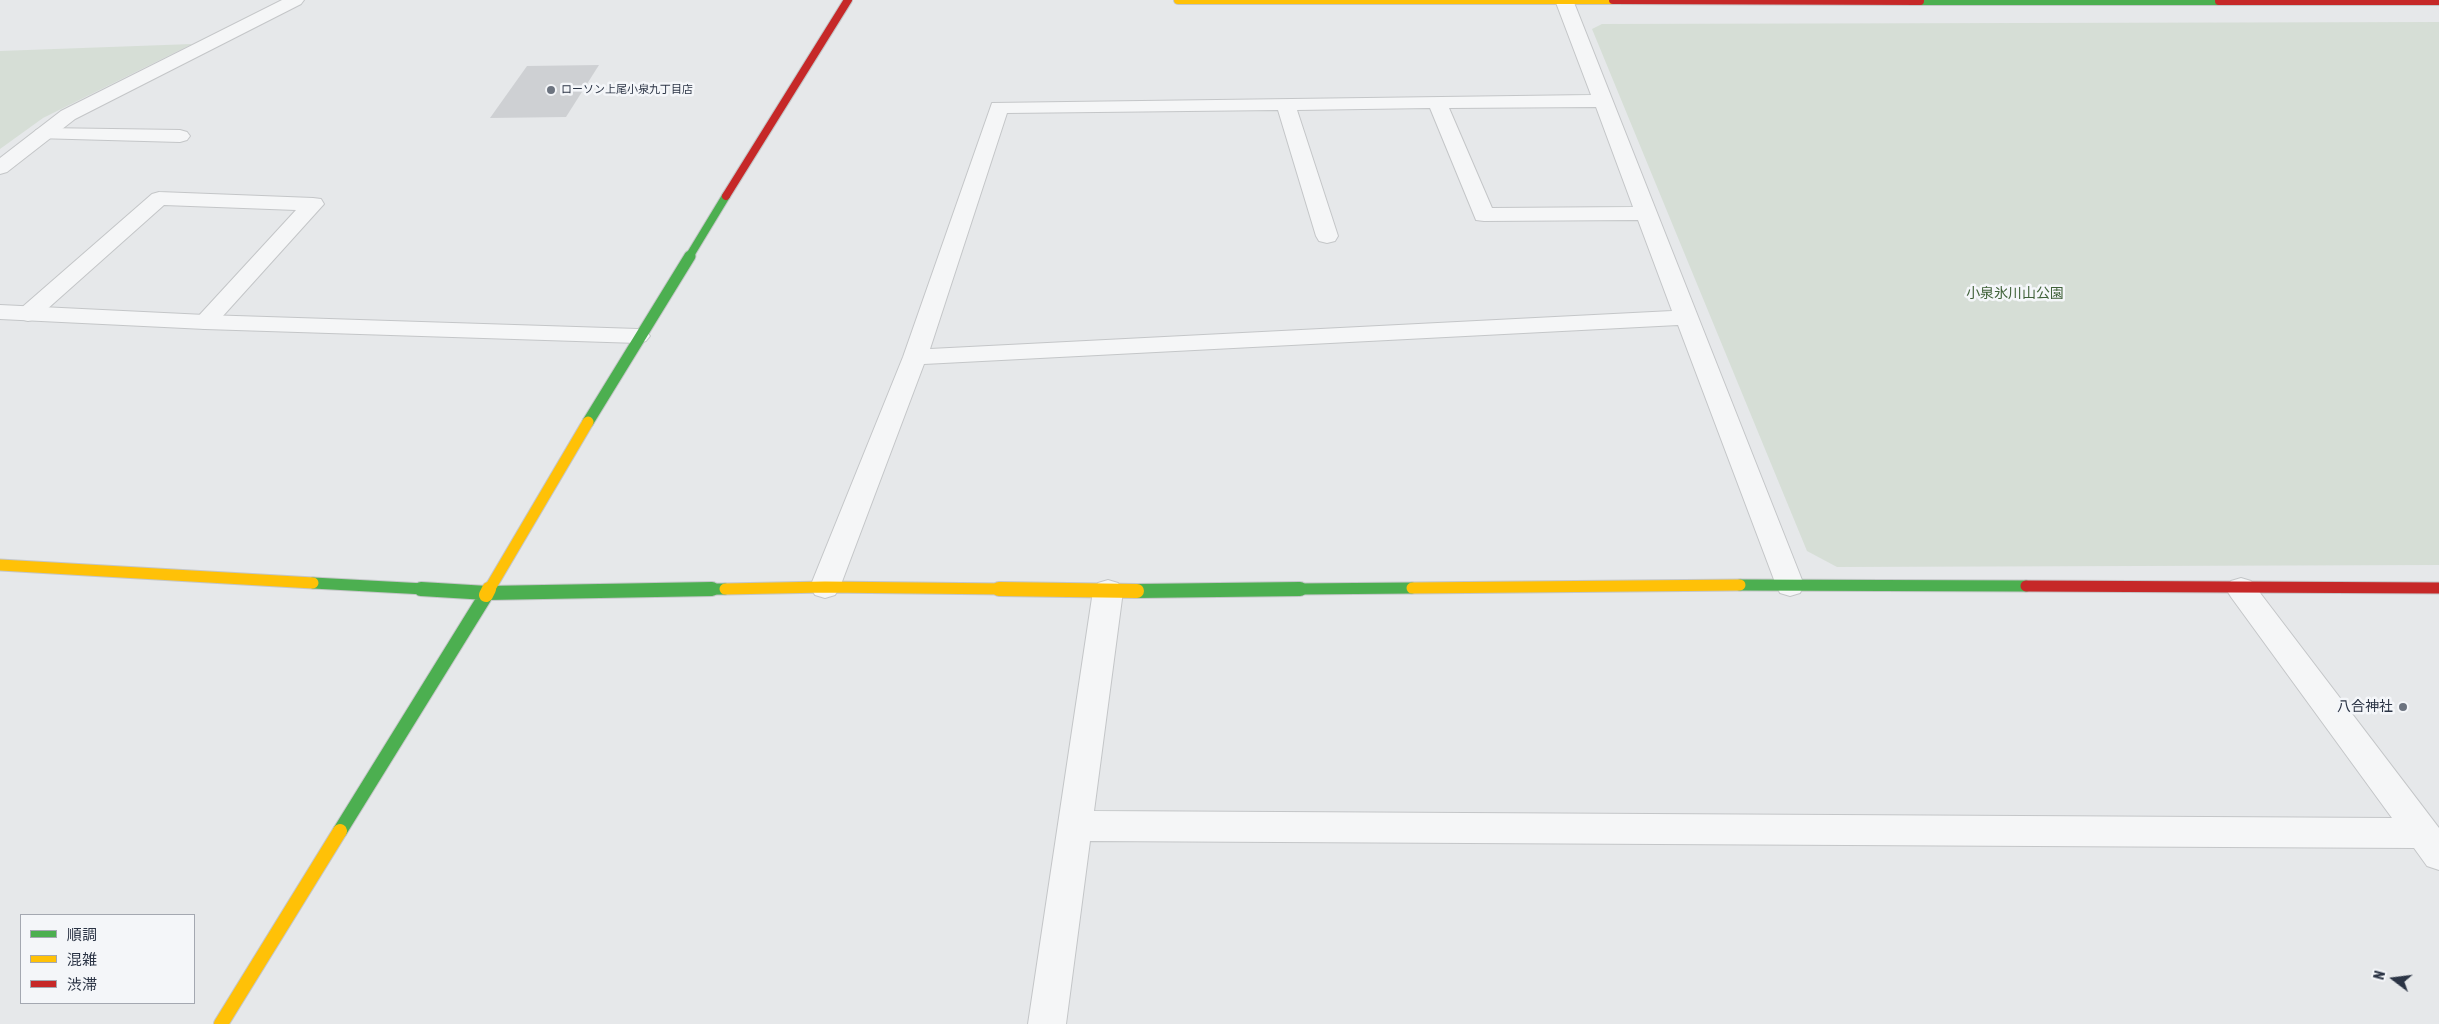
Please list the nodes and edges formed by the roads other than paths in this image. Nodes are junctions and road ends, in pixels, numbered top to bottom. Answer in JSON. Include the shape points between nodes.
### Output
{"nodes":[{"id":1,"x":295,"y":0,"type":"edge"},
{"id":2,"x":848,"y":0,"type":"edge"},
{"id":3,"x":1178,"y":0,"type":"edge"},
{"id":4,"x":1564,"y":0,"type":"edge"},
{"id":5,"x":1721,"y":1,"type":"edge"},
{"id":6,"x":2439,"y":1,"type":"edge"},
{"id":7,"x":1603,"y":101,"type":"junction"},
{"id":8,"x":1437,"y":103,"type":"junction"},
{"id":9,"x":1286,"y":104,"type":"junction"},
{"id":10,"x":43,"y":134,"type":"junction"},
{"id":11,"x":180,"y":136,"type":"dead end"},
{"id":12,"x":0,"y":168,"type":"edge"},
{"id":13,"x":1646,"y":213,"type":"junction"},
{"id":14,"x":1327,"y":236,"type":"dead end"},
{"id":15,"x":0,"y":312,"type":"edge"},
{"id":16,"x":28,"y":314,"type":"junction"},
{"id":17,"x":1686,"y":317,"type":"junction"},
{"id":18,"x":205,"y":322,"type":"junction"},
{"id":19,"x":638,"y":336,"type":"junction"},
{"id":20,"x":915,"y":357,"type":"junction"},
{"id":21,"x":0,"y":565,"type":"edge"},
{"id":22,"x":1790,"y":586,"type":"junction"},
{"id":23,"x":825,"y":587,"type":"junction"},
{"id":24,"x":2439,"y":588,"type":"edge"},
{"id":25,"x":2241,"y":589,"type":"junction"},
{"id":26,"x":1108,"y":591,"type":"junction"},
{"id":27,"x":487,"y":593,"type":"junction"},
{"id":28,"x":1075,"y":826,"type":"junction"},
{"id":29,"x":2431,"y":844,"type":"edge"},
{"id":30,"x":221,"y":1024,"type":"edge"},
{"id":31,"x":1047,"y":1024,"type":"edge"}],
"edges":[{"from":1,"to":10,"type":"street","via":[[68,115]]},
{"from":2,"to":19,"type":"street"},
{"from":3,"to":4,"type":"street"},
{"from":4,"to":5,"type":"street"},
{"from":4,"to":7,"type":"street"},
{"from":5,"to":6,"type":"street"},
{"from":7,"to":8,"type":"street"},
{"from":7,"to":13,"type":"street"},
{"from":8,"to":9,"type":"street"},
{"from":8,"to":13,"type":"street","via":[[1484,215]]},
{"from":9,"to":14,"type":"street"},
{"from":9,"to":20,"type":"street","via":[[999,107]]},
{"from":10,"to":11,"type":"street"},
{"from":10,"to":12,"type":"street"},
{"from":13,"to":17,"type":"street"},
{"from":15,"to":16,"type":"street"},
{"from":16,"to":18,"type":"street"},
{"from":16,"to":18,"type":"street","via":[[159,198],[313,204]]},
{"from":17,"to":20,"type":"street"},
{"from":17,"to":22,"type":"street"},
{"from":18,"to":19,"type":"street"},
{"from":19,"to":27,"type":"street"},
{"from":20,"to":23,"type":"street"},
{"from":21,"to":27,"type":"street"},
{"from":22,"to":25,"type":"street"},
{"from":22,"to":26,"type":"street"},
{"from":23,"to":26,"type":"street"},
{"from":23,"to":27,"type":"street"},
{"from":24,"to":25,"type":"street"},
{"from":25,"to":29,"type":"street"},
{"from":26,"to":28,"type":"street"},
{"from":27,"to":30,"type":"street"},
{"from":28,"to":29,"type":"street"},
{"from":28,"to":31,"type":"street"}]}
